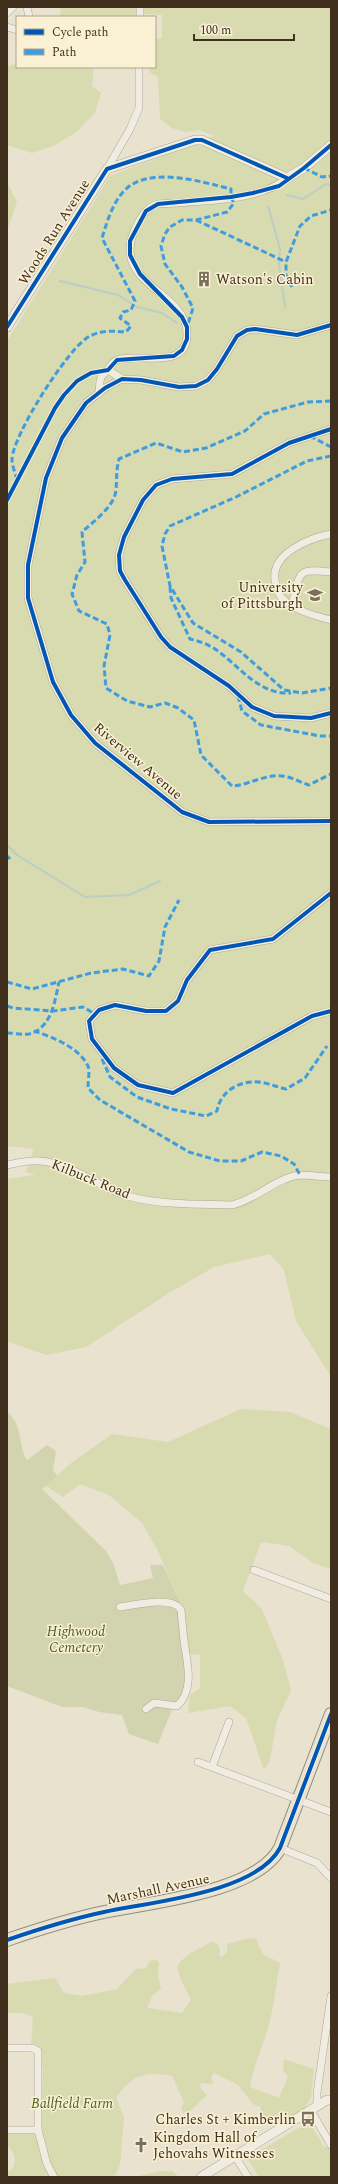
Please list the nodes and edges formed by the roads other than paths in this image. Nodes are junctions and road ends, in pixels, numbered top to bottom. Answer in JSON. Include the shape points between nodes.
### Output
{"nodes":[{"id":1,"x":13,"y":7,"type":"edge"},
{"id":2,"x":7,"y":13,"type":"edge"},
{"id":3,"x":139,"y":68,"type":"edge"},
{"id":4,"x":331,"y":145,"type":"edge"},
{"id":5,"x":107,"y":169,"type":"junction"},
{"id":6,"x":287,"y":178,"type":"junction"},
{"id":7,"x":331,"y":325,"type":"edge"},
{"id":8,"x":7,"y":327,"type":"edge"},
{"id":9,"x":108,"y":370,"type":"junction"},
{"id":10,"x":122,"y":379,"type":"junction"},
{"id":11,"x":99,"y":393,"type":"junction"},
{"id":12,"x":331,"y":429,"type":"edge"},
{"id":13,"x":331,"y":534,"type":"edge"},
{"id":14,"x":331,"y":572,"type":"edge"},
{"id":15,"x":292,"y":605,"type":"junction"},
{"id":16,"x":331,"y":620,"type":"edge"},
{"id":17,"x":331,"y":713,"type":"edge"},
{"id":18,"x":331,"y":821,"type":"edge"},
{"id":19,"x":331,"y":893,"type":"edge"},
{"id":20,"x":331,"y":1010,"type":"edge"},
{"id":21,"x":10,"y":1164,"type":"edge"},
{"id":22,"x":331,"y":1177,"type":"edge"},
{"id":23,"x":254,"y":1570,"type":"dead end"},
{"id":24,"x":331,"y":1599,"type":"edge"},
{"id":25,"x":120,"y":1607,"type":"dead end"},
{"id":26,"x":146,"y":1708,"type":"dead end"},
{"id":27,"x":331,"y":1714,"type":"edge"},
{"id":28,"x":229,"y":1722,"type":"dead end"},
{"id":29,"x":198,"y":1762,"type":"dead end"},
{"id":30,"x":212,"y":1767,"type":"junction"},
{"id":31,"x":299,"y":1800,"type":"junction"},
{"id":32,"x":331,"y":1812,"type":"edge"},
{"id":33,"x":280,"y":1848,"type":"junction"},
{"id":34,"x":331,"y":1878,"type":"edge"},
{"id":35,"x":7,"y":1940,"type":"edge"},
{"id":36,"x":331,"y":1996,"type":"edge"},
{"id":37,"x":7,"y":2048,"type":"edge"},
{"id":38,"x":331,"y":2100,"type":"edge"},
{"id":39,"x":314,"y":2109,"type":"junction"},
{"id":40,"x":7,"y":2130,"type":"edge"},
{"id":41,"x":38,"y":2130,"type":"junction"},
{"id":42,"x":331,"y":2145,"type":"edge"},
{"id":43,"x":235,"y":2156,"type":"junction"},
{"id":44,"x":54,"y":2177,"type":"edge"},
{"id":45,"x":201,"y":2177,"type":"edge"},
{"id":46,"x":248,"y":2177,"type":"edge"}],
"edges":[{"from":1,"to":2,"type":"street"},
{"from":3,"to":5,"type":"street","via":[[138,108],[130,129]]},
{"from":4,"to":6,"type":"street","via":[[304,168]]},
{"from":5,"to":6,"type":"street","via":[[195,140],[202,140]]},
{"from":5,"to":8,"type":"street","name":"Woods Run Avenue"},
{"from":6,"to":9,"type":"street","via":[[279,186],[253,194],[158,204],[146,211],[130,240],[130,256],[144,278],[182,317],[187,327],[187,339],[182,350],[174,356],[122,359],[113,363]]},
{"from":7,"to":10,"type":"street","via":[[297,335],[247,330],[237,336],[208,380],[196,386],[179,387]]},
{"from":9,"to":10,"type":"street"},
{"from":9,"to":11,"type":"street","via":[[101,376]]},
{"from":10,"to":11,"type":"street","name":"Riverview Avenue"},
{"from":11,"to":18,"type":"street","name":"Riverview Avenue","via":[[86,403],[62,438],[46,478],[28,565],[28,598],[53,682],[71,715],[94,743],[182,812],[209,822]]},
{"from":12,"to":17,"type":"street","via":[[289,443],[232,474],[172,479],[156,485],[143,500],[124,537],[119,555],[120,571],[161,637],[170,647],[229,686],[252,707],[274,716],[311,718]]},
{"from":13,"to":15,"type":"street","via":[[292,550],[277,564],[274,576],[276,588],[281,597]]},
{"from":14,"to":15,"type":"street","via":[[307,570],[302,573],[297,581]]},
{"from":15,"to":16,"type":"street"},
{"from":19,"to":20,"type":"street","via":[[273,939],[210,950],[187,980],[178,1001],[166,1011],[146,1011],[115,1005],[99,1010],[89,1021],[92,1039],[114,1068],[138,1085],[173,1093],[312,1016]]},
{"from":21,"to":22,"type":"street","name":"Kilbuck Road","via":[[38,1160],[50,1162],[62,1165],[116,1192],[166,1203],[241,1203],[287,1179],[300,1176]]},
{"from":23,"to":24,"type":"street"},
{"from":25,"to":26,"type":"street","via":[[165,1602],[174,1603],[181,1610],[188,1668],[185,1694],[177,1706],[154,1703]]},
{"from":27,"to":31,"type":"main road","name":"Marshall Avenue"},
{"from":28,"to":30,"type":"street"},
{"from":29,"to":30,"type":"street"},
{"from":30,"to":31,"type":"street"},
{"from":31,"to":32,"type":"street"},
{"from":31,"to":33,"type":"main road","name":"Marshall Avenue"},
{"from":33,"to":34,"type":"street","via":[[316,1863]]},
{"from":33,"to":35,"type":"main road","name":"Marshall Avenue","via":[[271,1862],[261,1869],[212,1890],[87,1916]]},
{"from":36,"to":39,"type":"street"},
{"from":37,"to":41,"type":"street","via":[[36,2049],[38,2053]]},
{"from":38,"to":39,"type":"street"},
{"from":39,"to":42,"type":"street"},
{"from":39,"to":43,"type":"street"},
{"from":40,"to":41,"type":"street"},
{"from":41,"to":44,"type":"street","via":[[47,2164]]},
{"from":43,"to":45,"type":"street"},
{"from":43,"to":46,"type":"street"}]}
